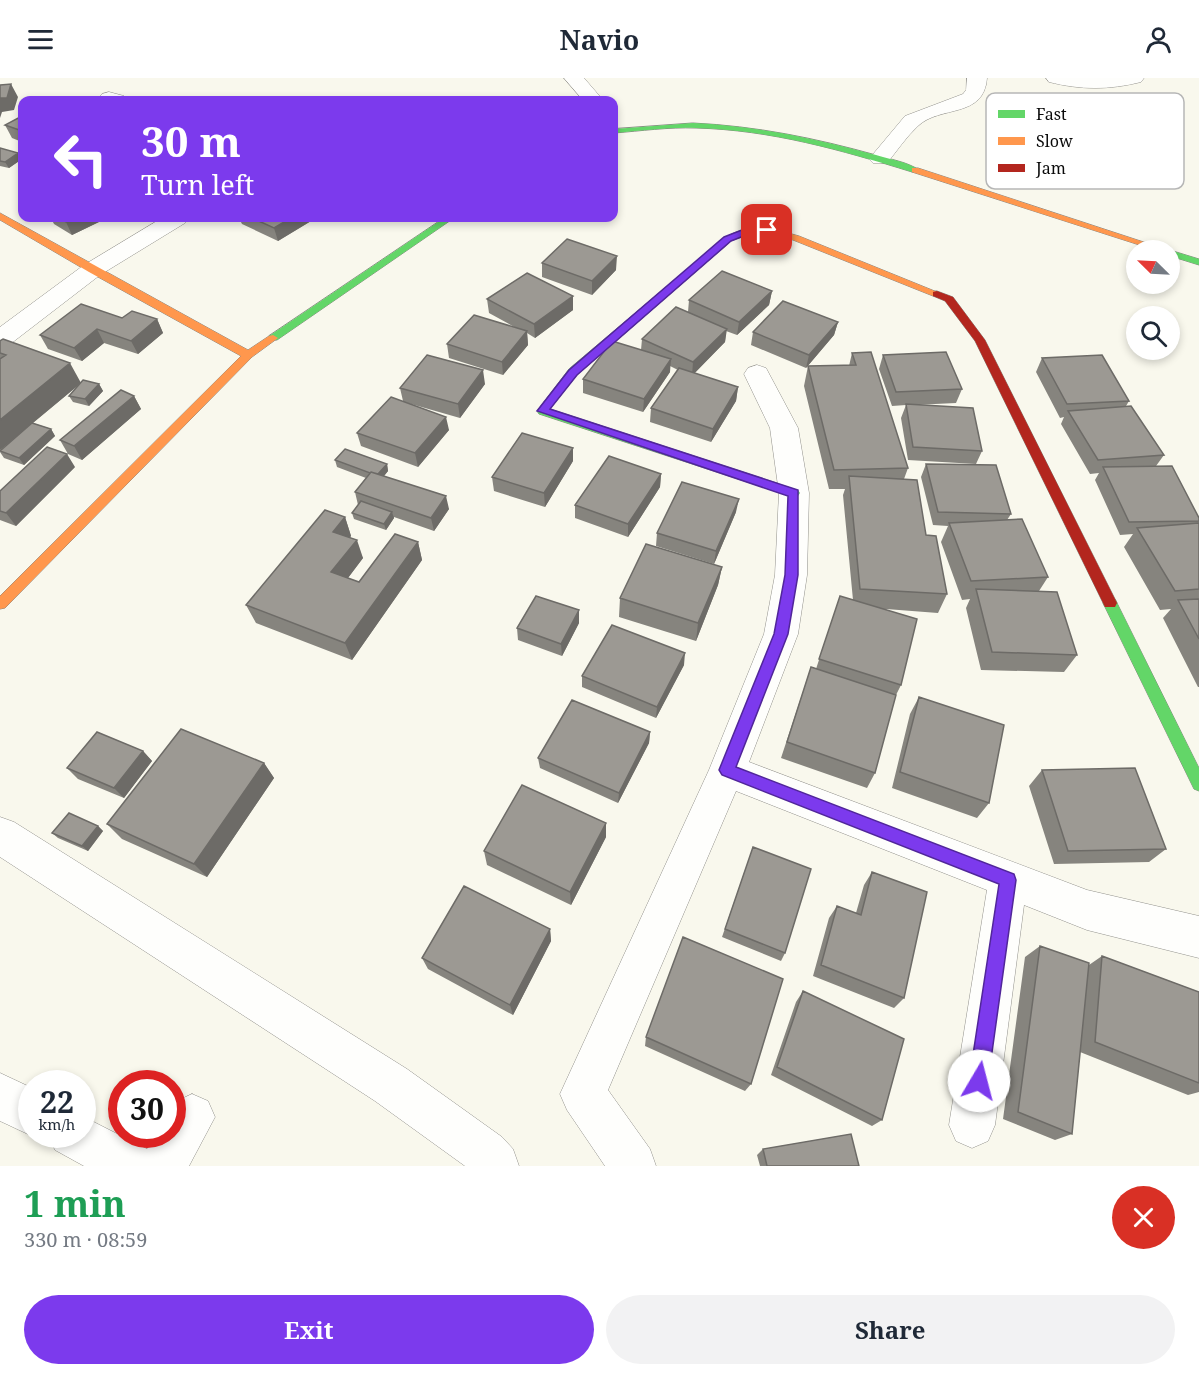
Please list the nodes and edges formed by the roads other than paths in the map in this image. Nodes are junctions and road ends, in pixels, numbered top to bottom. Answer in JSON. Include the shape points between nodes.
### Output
{"nodes":[{"id":1,"x":574,"y":78,"type":"edge"},
{"id":2,"x":977,"y":78,"type":"edge"},
{"id":3,"x":1056,"y":78,"type":"edge"},
{"id":4,"x":1134,"y":78,"type":"edge"},
{"id":5,"x":590,"y":96,"type":"edge"},
{"id":6,"x":618,"y":129,"type":"edge"},
{"id":7,"x":880,"y":159,"type":"junction"},
{"id":8,"x":0,"y":216,"type":"edge"},
{"id":9,"x":170,"y":222,"type":"edge"},
{"id":10,"x":443,"y":222,"type":"edge"},
{"id":11,"x":1132,"y":240,"type":"edge"},
{"id":12,"x":1180,"y":256,"type":"edge"},
{"id":13,"x":1199,"y":262,"type":"edge"},
{"id":14,"x":92,"y":270,"type":"junction"},
{"id":15,"x":0,"y":339,"type":"edge"},
{"id":16,"x":248,"y":355,"type":"junction"},
{"id":17,"x":757,"y":374,"type":"dead end"},
{"id":18,"x":794,"y":493,"type":"junction"},
{"id":19,"x":0,"y":604,"type":"edge"},
{"id":20,"x":727,"y":770,"type":"junction"},
{"id":21,"x":1199,"y":784,"type":"edge"},
{"id":22,"x":0,"y":835,"type":"edge"},
{"id":23,"x":1008,"y":880,"type":"junction"},
{"id":24,"x":1199,"y":937,"type":"edge"},
{"id":25,"x":0,"y":1096,"type":"edge"},
{"id":26,"x":18,"y":1106,"type":"edge"},
{"id":27,"x":192,"y":1117,"type":"dead end"},
{"id":28,"x":972,"y":1125,"type":"dead end"},
{"id":29,"x":96,"y":1147,"type":"edge"},
{"id":30,"x":132,"y":1166,"type":"edge"},
{"id":31,"x":163,"y":1166,"type":"edge"},
{"id":32,"x":496,"y":1166,"type":"edge"},
{"id":33,"x":633,"y":1166,"type":"edge"}],
"edges":[{"from":1,"to":5,"type":"street"},
{"from":2,"to":7,"type":"street","via":[[976,91],[970,98],[912,120]]},
{"from":3,"to":4,"type":"street","via":[[1078,84],[1105,84]]},
{"from":6,"to":7,"type":"street","via":[[665,124],[740,126],[797,135]]},
{"from":7,"to":11,"type":"street"},
{"from":8,"to":14,"type":"street"},
{"from":9,"to":14,"type":"street"},
{"from":10,"to":16,"type":"street"},
{"from":12,"to":13,"type":"street"},
{"from":14,"to":15,"type":"street"},
{"from":14,"to":16,"type":"street"},
{"from":16,"to":19,"type":"street"},
{"from":17,"to":18,"type":"street","via":[[784,428]]},
{"from":18,"to":20,"type":"street","via":[[791,575],[781,634]]},
{"from":18,"to":21,"type":"street","via":[[543,411],[573,372],[728,239],[747,231],[767,230],[796,238],[949,299],[963,315],[981,340]]},
{"from":20,"to":23,"type":"street"},
{"from":20,"to":33,"type":"street","via":[[583,1094]]},
{"from":22,"to":32,"type":"street","via":[[391,1085],[486,1153]]},
{"from":23,"to":24,"type":"street","via":[[1087,910]]},
{"from":23,"to":28,"type":"street"},
{"from":25,"to":26,"type":"street"},
{"from":27,"to":31,"type":"street"},
{"from":29,"to":30,"type":"street"}]}
